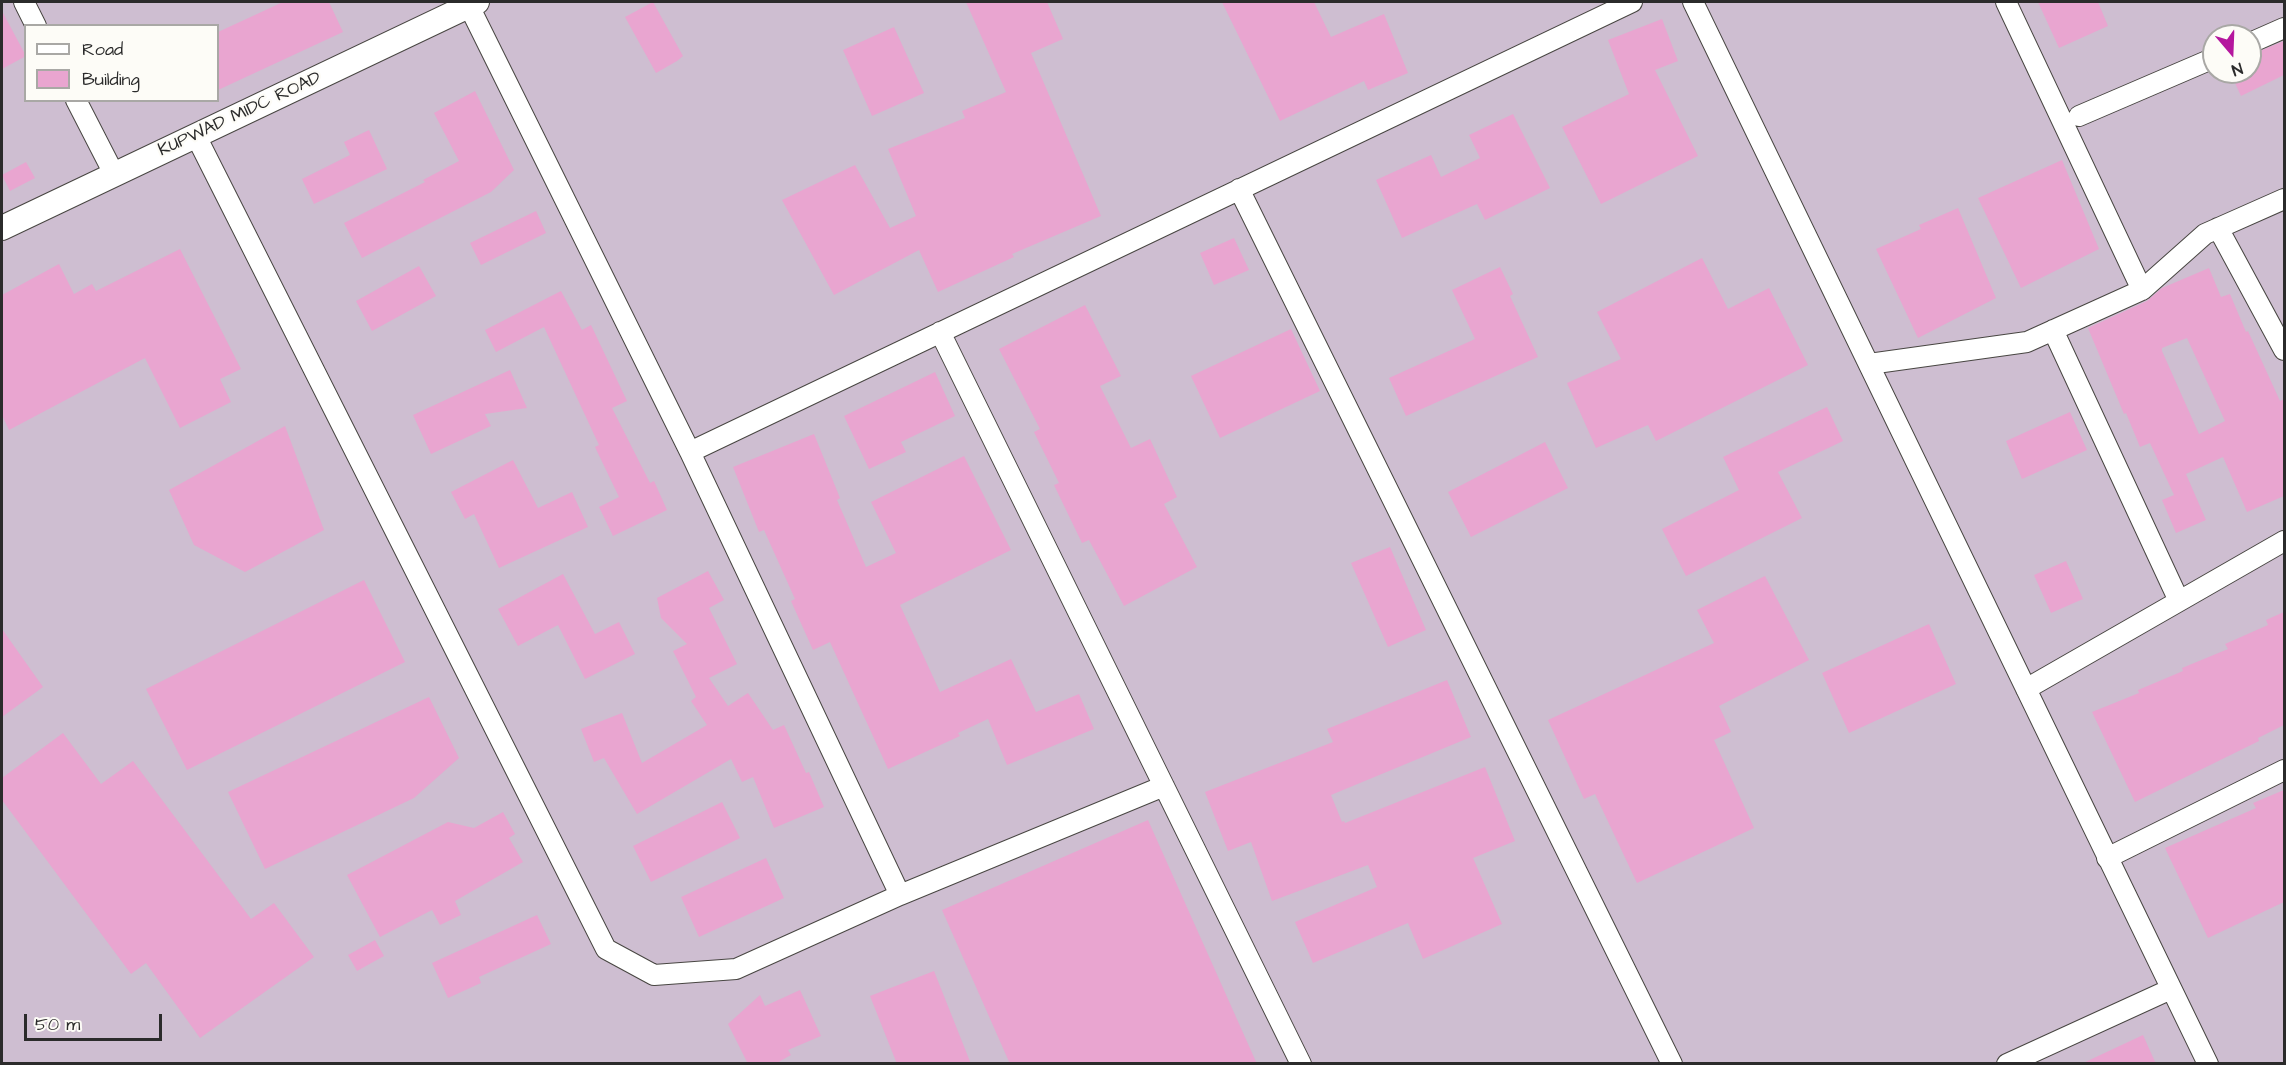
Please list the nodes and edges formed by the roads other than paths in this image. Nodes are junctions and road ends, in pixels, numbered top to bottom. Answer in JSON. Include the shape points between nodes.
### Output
{"nodes":[{"id":1,"x":24,"y":2,"type":"edge"},
{"id":2,"x":1632,"y":2,"type":"edge"},
{"id":3,"x":1694,"y":2,"type":"edge"},
{"id":4,"x":2006,"y":2,"type":"edge"},
{"id":5,"x":473,"y":4,"type":"edge"},
{"id":6,"x":35,"y":24,"type":"edge"},
{"id":7,"x":2284,"y":28,"type":"edge"},
{"id":8,"x":2262,"y":38,"type":"edge"},
{"id":9,"x":2202,"y":63,"type":"edge"},
{"id":10,"x":77,"y":102,"type":"edge"},
{"id":11,"x":2079,"y":116,"type":"dead end"},
{"id":12,"x":196,"y":136,"type":"junction"},
{"id":13,"x":114,"y":174,"type":"junction"},
{"id":14,"x":1239,"y":189,"type":"junction"},
{"id":15,"x":2284,"y":199,"type":"edge"},
{"id":16,"x":2,"y":228,"type":"edge"},
{"id":17,"x":2218,"y":228,"type":"junction"},
{"id":18,"x":2142,"y":290,"type":"junction"},
{"id":19,"x":2053,"y":330,"type":"junction"},
{"id":20,"x":940,"y":332,"type":"junction"},
{"id":21,"x":2284,"y":350,"type":"edge"},
{"id":22,"x":1869,"y":364,"type":"junction"},
{"id":23,"x":690,"y":452,"type":"junction"},
{"id":24,"x":2284,"y":541,"type":"edge"},
{"id":25,"x":2179,"y":601,"type":"junction"},
{"id":26,"x":2026,"y":689,"type":"junction"},
{"id":27,"x":2284,"y":770,"type":"edge"},
{"id":28,"x":1164,"y":786,"type":"junction"},
{"id":29,"x":2107,"y":858,"type":"junction"},
{"id":30,"x":900,"y":895,"type":"junction"},
{"id":31,"x":2170,"y":989,"type":"junction"},
{"id":32,"x":1301,"y":1064,"type":"edge"},
{"id":33,"x":1672,"y":1064,"type":"edge"},
{"id":34,"x":2007,"y":1064,"type":"edge"},
{"id":35,"x":2208,"y":1064,"type":"edge"}],
"edges":[{"from":1,"to":6,"type":"street"},
{"from":2,"to":14,"type":"street"},
{"from":3,"to":22,"type":"street"},
{"from":4,"to":18,"type":"street"},
{"from":5,"to":12,"type":"main road","name":"KUPWAD MIDC ROAD"},
{"from":5,"to":23,"type":"street"},
{"from":7,"to":8,"type":"street"},
{"from":9,"to":11,"type":"street"},
{"from":10,"to":13,"type":"street"},
{"from":12,"to":13,"type":"main road","name":"KUPWAD MIDC ROAD"},
{"from":12,"to":30,"type":"street","via":[[606,949],[654,975],[736,969]]},
{"from":13,"to":16,"type":"main road","name":"KUPWAD MIDC ROAD"},
{"from":14,"to":20,"type":"street"},
{"from":14,"to":33,"type":"street"},
{"from":15,"to":17,"type":"street"},
{"from":17,"to":18,"type":"street","via":[[2205,234]]},
{"from":17,"to":21,"type":"street"},
{"from":18,"to":19,"type":"street"},
{"from":19,"to":22,"type":"street","via":[[2027,342]]},
{"from":19,"to":25,"type":"street"},
{"from":20,"to":23,"type":"street"},
{"from":20,"to":28,"type":"street"},
{"from":22,"to":26,"type":"street"},
{"from":23,"to":30,"type":"street"},
{"from":24,"to":25,"type":"street"},
{"from":25,"to":26,"type":"street"},
{"from":26,"to":29,"type":"street"},
{"from":27,"to":29,"type":"street"},
{"from":28,"to":30,"type":"street"},
{"from":28,"to":32,"type":"street"},
{"from":29,"to":31,"type":"street"},
{"from":31,"to":34,"type":"street"},
{"from":31,"to":35,"type":"street"}]}
